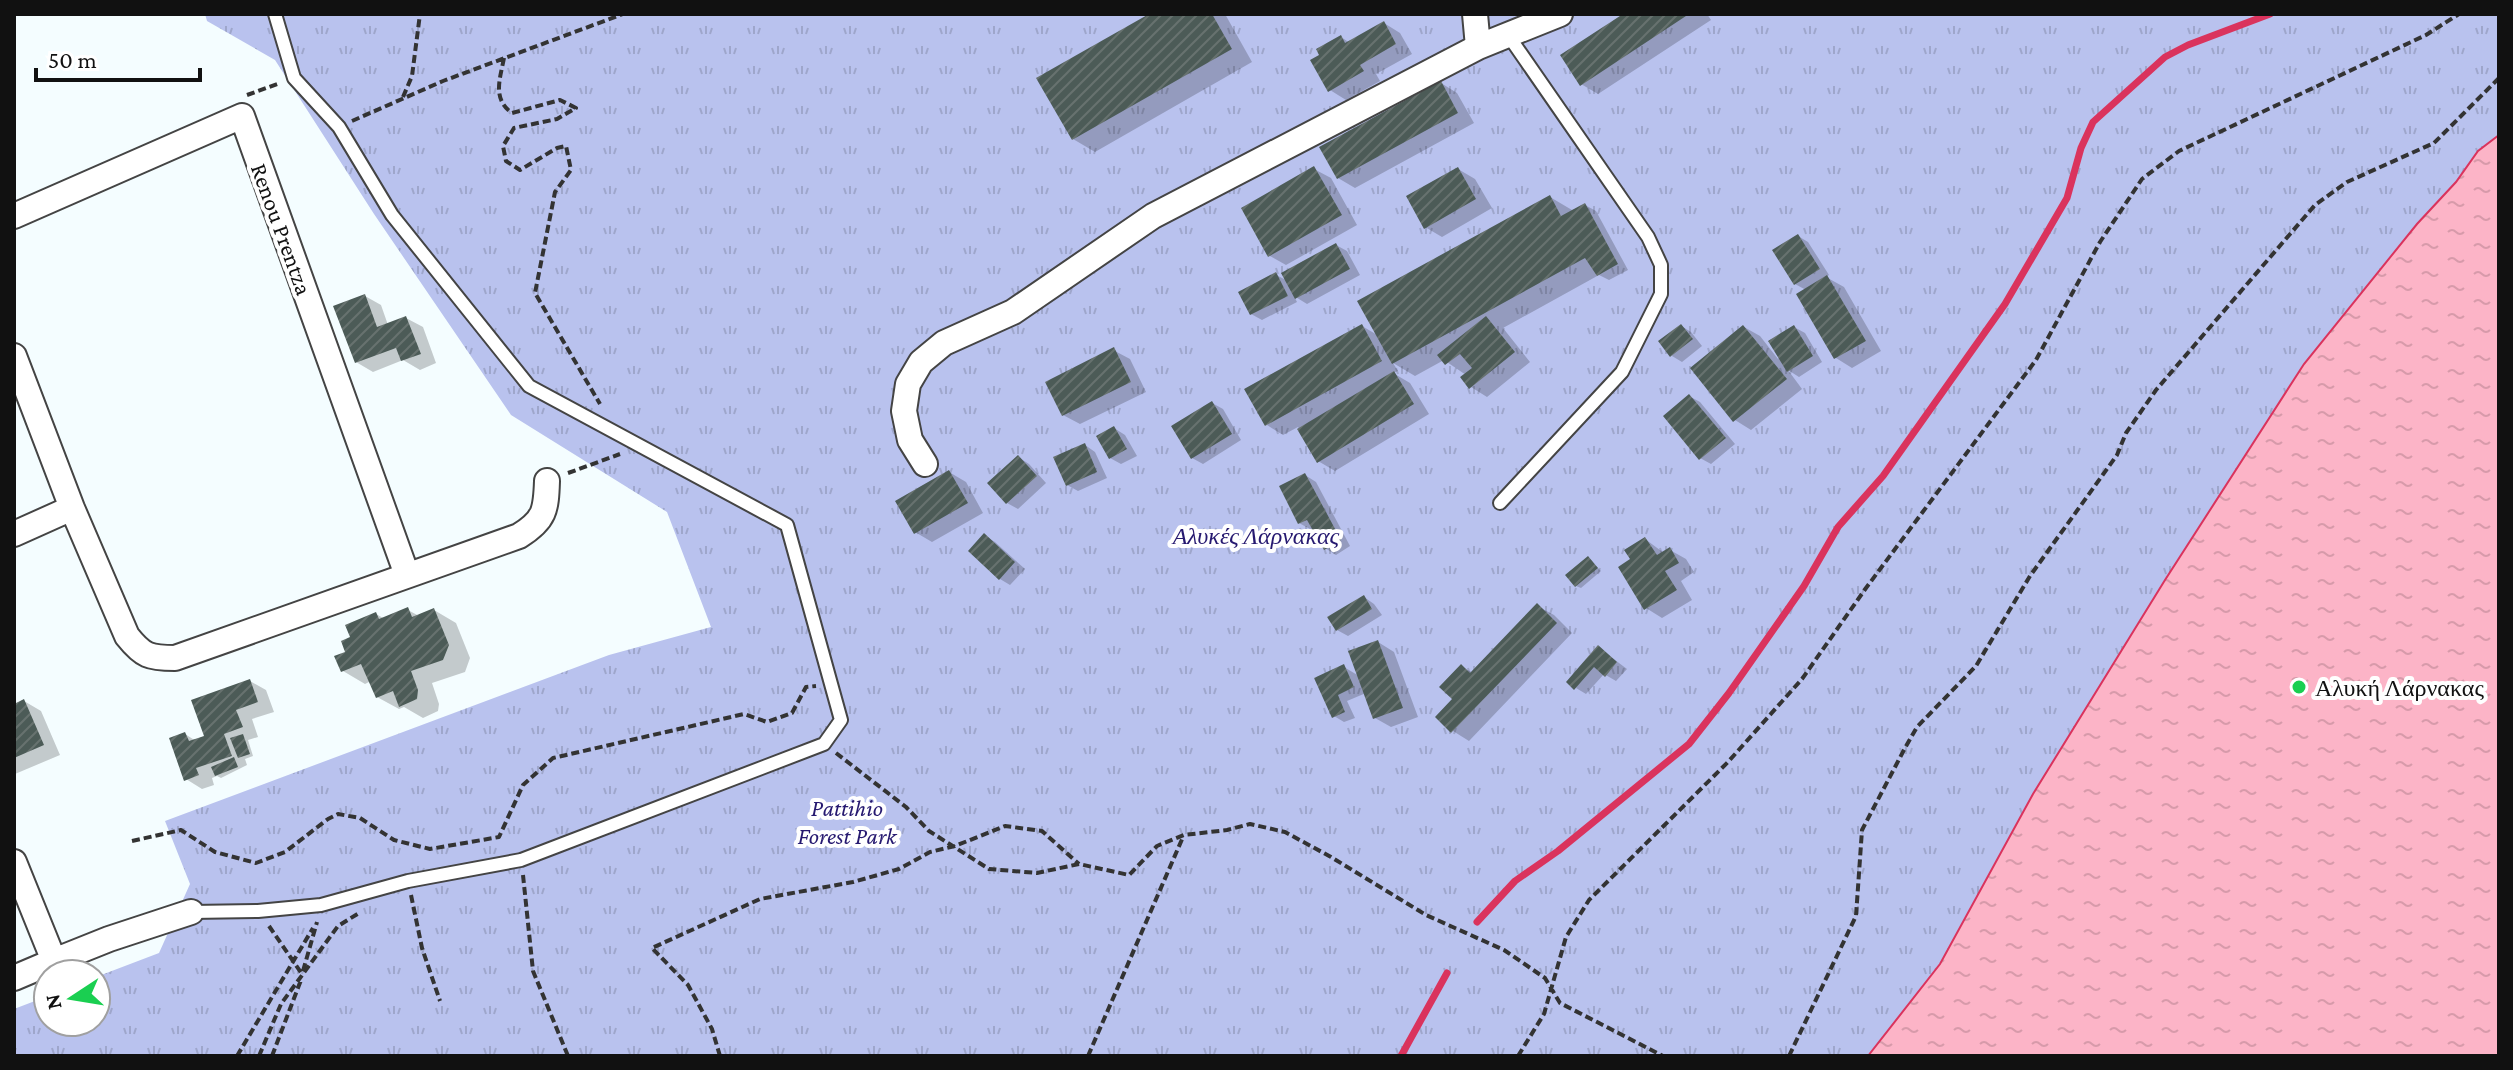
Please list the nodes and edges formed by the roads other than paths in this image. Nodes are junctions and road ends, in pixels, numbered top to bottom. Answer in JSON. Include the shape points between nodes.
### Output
{"nodes":[{"id":1,"x":275,"y":14,"type":"edge"},
{"id":2,"x":1475,"y":14,"type":"edge"},
{"id":3,"x":1560,"y":14,"type":"edge"},
{"id":4,"x":1508,"y":35,"type":"junction"},
{"id":5,"x":1478,"y":47,"type":"junction"},
{"id":6,"x":14,"y":216,"type":"edge"},
{"id":7,"x":14,"y":356,"type":"edge"},
{"id":8,"x":925,"y":464,"type":"dead end"},
{"id":9,"x":547,"y":481,"type":"road end"},
{"id":10,"x":1500,"y":503,"type":"dead end"},
{"id":11,"x":72,"y":508,"type":"junction"},
{"id":12,"x":14,"y":534,"type":"edge"},
{"id":13,"x":407,"y":575,"type":"junction"},
{"id":14,"x":14,"y":862,"type":"edge"},
{"id":15,"x":191,"y":912,"type":"joint"},
{"id":16,"x":53,"y":958,"type":"edge"},
{"id":17,"x":62,"y":958,"type":"edge"}],
"edges":[{"from":1,"to":15,"type":"lane","via":[[294,78],[339,127],[392,215],[529,386],[787,525],[841,720],[824,744],[521,860],[408,881],[321,905]]},
{"from":2,"to":5,"type":"street"},
{"from":3,"to":4,"type":"street"},
{"from":4,"to":5,"type":"street"},
{"from":4,"to":10,"type":"lane","via":[[1648,237],[1661,265],[1661,294],[1622,372]]},
{"from":5,"to":8,"type":"street","via":[[1153,216],[1013,312],[944,343],[921,362],[908,384],[904,411],[910,440]]},
{"from":6,"to":13,"type":"street","name":"Renou Prentza","via":[[242,116]]},
{"from":7,"to":11,"type":"street"},
{"from":9,"to":13,"type":"street","via":[[546,506],[537,525]]},
{"from":11,"to":12,"type":"street"},
{"from":11,"to":13,"type":"street","via":[[127,636],[141,653],[156,658],[175,658]]},
{"from":14,"to":16,"type":"street"},
{"from":15,"to":17,"type":"street"}]}
